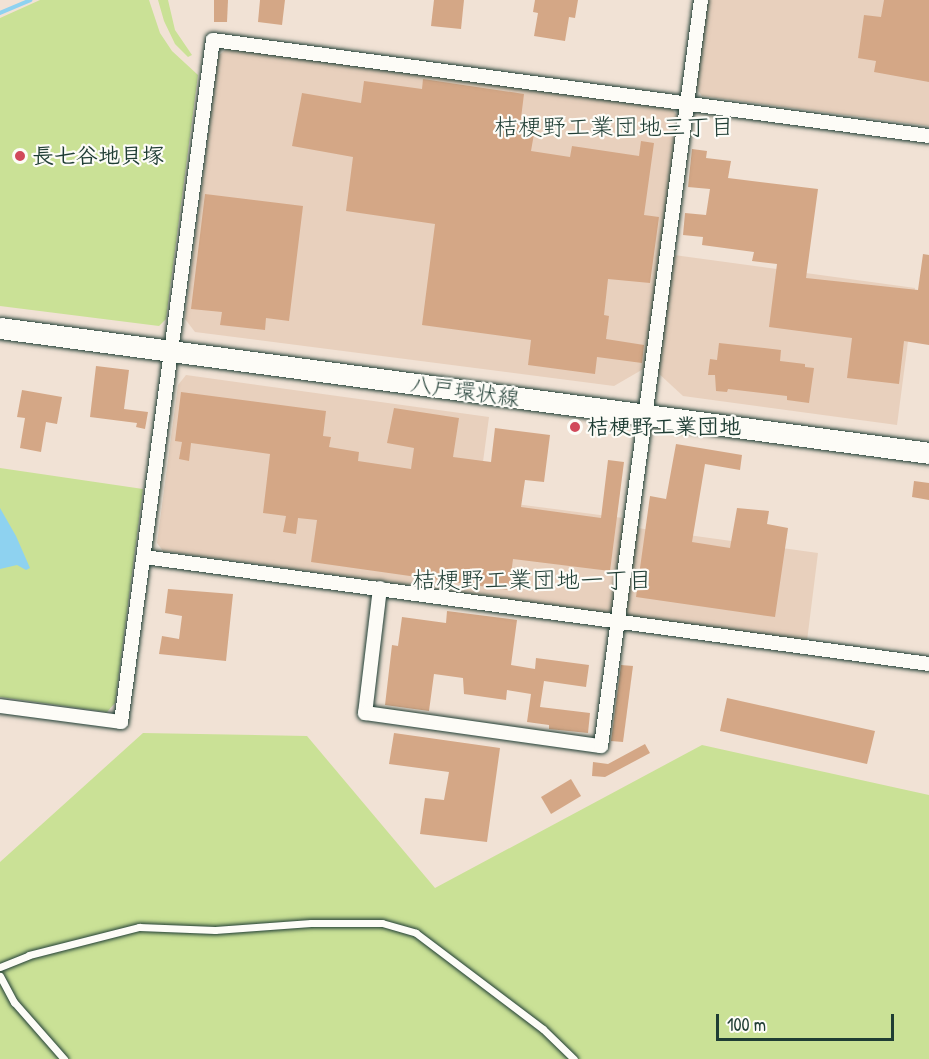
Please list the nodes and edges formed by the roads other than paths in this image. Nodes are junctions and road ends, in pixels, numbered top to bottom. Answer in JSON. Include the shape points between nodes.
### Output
{"nodes":[{"id":1,"x":701,"y":0,"type":"edge"},
{"id":2,"x":686,"y":103,"type":"junction"},
{"id":3,"x":929,"y":136,"type":"edge"},
{"id":4,"x":0,"y":328,"type":"edge"},
{"id":5,"x":171,"y":351,"type":"junction"},
{"id":6,"x":644,"y":414,"type":"junction"},
{"id":7,"x":929,"y":453,"type":"edge"},
{"id":8,"x":144,"y":557,"type":"junction"},
{"id":9,"x":380,"y":588,"type":"junction"},
{"id":10,"x":618,"y":621,"type":"junction"},
{"id":11,"x":929,"y":664,"type":"edge"},
{"id":12,"x":0,"y":706,"type":"edge"},
{"id":13,"x":0,"y":967,"type":"edge"},
{"id":14,"x":0,"y":976,"type":"edge"},
{"id":15,"x":64,"y":1059,"type":"edge"},
{"id":16,"x":574,"y":1059,"type":"edge"}],
"edges":[{"from":1,"to":2,"type":"street"},
{"from":2,"to":3,"type":"street"},
{"from":2,"to":5,"type":"street","via":[[213,40]]},
{"from":2,"to":6,"type":"street"},
{"from":4,"to":5,"type":"main road","name":"八戸環状線"},
{"from":5,"to":6,"type":"main road","name":"八戸環状線"},
{"from":5,"to":8,"type":"street"},
{"from":6,"to":7,"type":"main road","name":"八戸環状線"},
{"from":6,"to":10,"type":"street"},
{"from":8,"to":9,"type":"street"},
{"from":8,"to":12,"type":"street","via":[[121,722]]},
{"from":9,"to":10,"type":"street"},
{"from":9,"to":10,"type":"street","via":[[365,713],[601,746]]},
{"from":10,"to":11,"type":"street"},
{"from":13,"to":16,"type":"lane","via":[[29,955],[139,927],[215,930],[382,923],[416,933],[543,1029]]},
{"from":14,"to":15,"type":"lane","via":[[14,1002]]}]}
